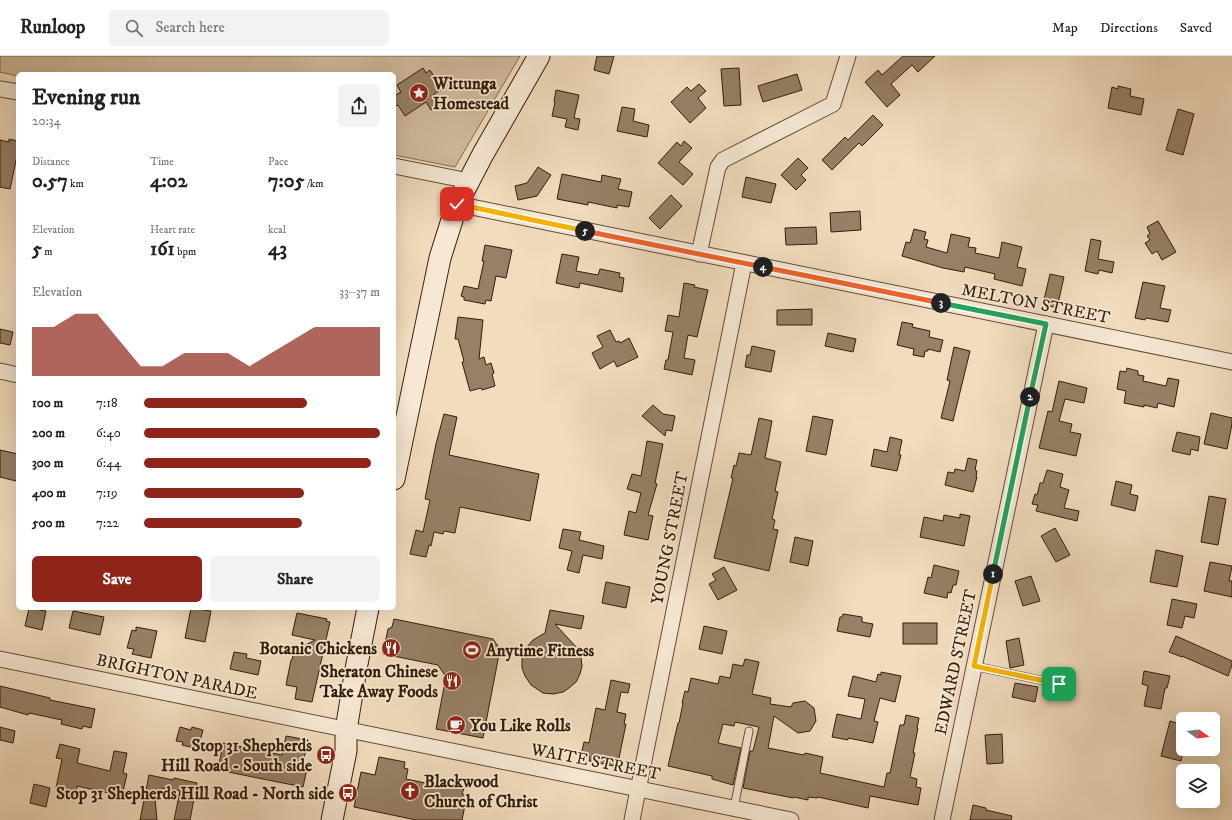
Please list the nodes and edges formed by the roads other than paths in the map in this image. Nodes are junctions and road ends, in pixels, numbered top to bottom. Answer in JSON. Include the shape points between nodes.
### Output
{"nodes":[{"id":1,"x":539,"y":56,"type":"edge"},
{"id":2,"x":848,"y":56,"type":"edge"},
{"id":3,"x":0,"y":89,"type":"edge"},
{"id":4,"x":16,"y":92,"type":"edge"},
{"id":5,"x":396,"y":166,"type":"edge"},
{"id":6,"x":469,"y":181,"type":"junction"},
{"id":7,"x":457,"y":204,"type":"junction"},
{"id":8,"x":699,"y":254,"type":"junction"},
{"id":9,"x":744,"y":263,"type":"junction"},
{"id":10,"x":1046,"y":324,"type":"junction"},
{"id":11,"x":1232,"y":362,"type":"edge"},
{"id":12,"x":0,"y":372,"type":"edge"},
{"id":13,"x":16,"y":375,"type":"edge"},
{"id":14,"x":397,"y":450,"type":"edge"},
{"id":15,"x":368,"y":610,"type":"edge"},
{"id":16,"x":0,"y":659,"type":"edge"},
{"id":17,"x":974,"y":666,"type":"junction"},
{"id":18,"x":1069,"y":682,"type":"dead end"},
{"id":19,"x":346,"y":730,"type":"junction"},
{"id":20,"x":749,"y":731,"type":"dead end"},
{"id":21,"x":638,"y":789,"type":"junction"},
{"id":22,"x":734,"y":808,"type":"junction"},
{"id":23,"x":321,"y":820,"type":"edge"},
{"id":24,"x":332,"y":820,"type":"edge"},
{"id":25,"x":632,"y":820,"type":"edge"},
{"id":26,"x":792,"y":820,"type":"edge"},
{"id":27,"x":942,"y":820,"type":"edge"}],
"edges":[{"from":1,"to":6,"type":"main road"},
{"from":2,"to":8,"type":"street","via":[[833,104],[723,160],[718,167]]},
{"from":3,"to":4,"type":"street"},
{"from":5,"to":6,"type":"street"},
{"from":6,"to":7,"type":"main road"},
{"from":7,"to":8,"type":"street","name":"MELTON STREET"},
{"from":7,"to":14,"type":"main road","via":[[440,258]]},
{"from":8,"to":9,"type":"street","name":"MELTON STREET"},
{"from":9,"to":10,"type":"street","name":"MELTON STREET"},
{"from":9,"to":21,"type":"street","name":"YOUNG STREET"},
{"from":10,"to":11,"type":"street","name":"MELTON STREET"},
{"from":10,"to":17,"type":"street","name":"EDWARD STREET"},
{"from":12,"to":13,"type":"street"},
{"from":15,"to":19,"type":"main road"},
{"from":16,"to":19,"type":"street","name":"BRIGHTON PARADE"},
{"from":17,"to":18,"type":"lane","via":[[1059,684]]},
{"from":17,"to":27,"type":"street","name":"EDWARD STREET"},
{"from":19,"to":21,"type":"street","name":"WAITE STREET"},
{"from":19,"to":23,"type":"main road","via":[[336,751]]},
{"from":19,"to":24,"type":"main road","via":[[346,751]]},
{"from":20,"to":22,"type":"lane"},
{"from":21,"to":22,"type":"street","name":"WAITE STREET"},
{"from":21,"to":25,"type":"street","name":"YOUNG STREET"},
{"from":22,"to":26,"type":"street","name":"WAITE STREET"}]}
